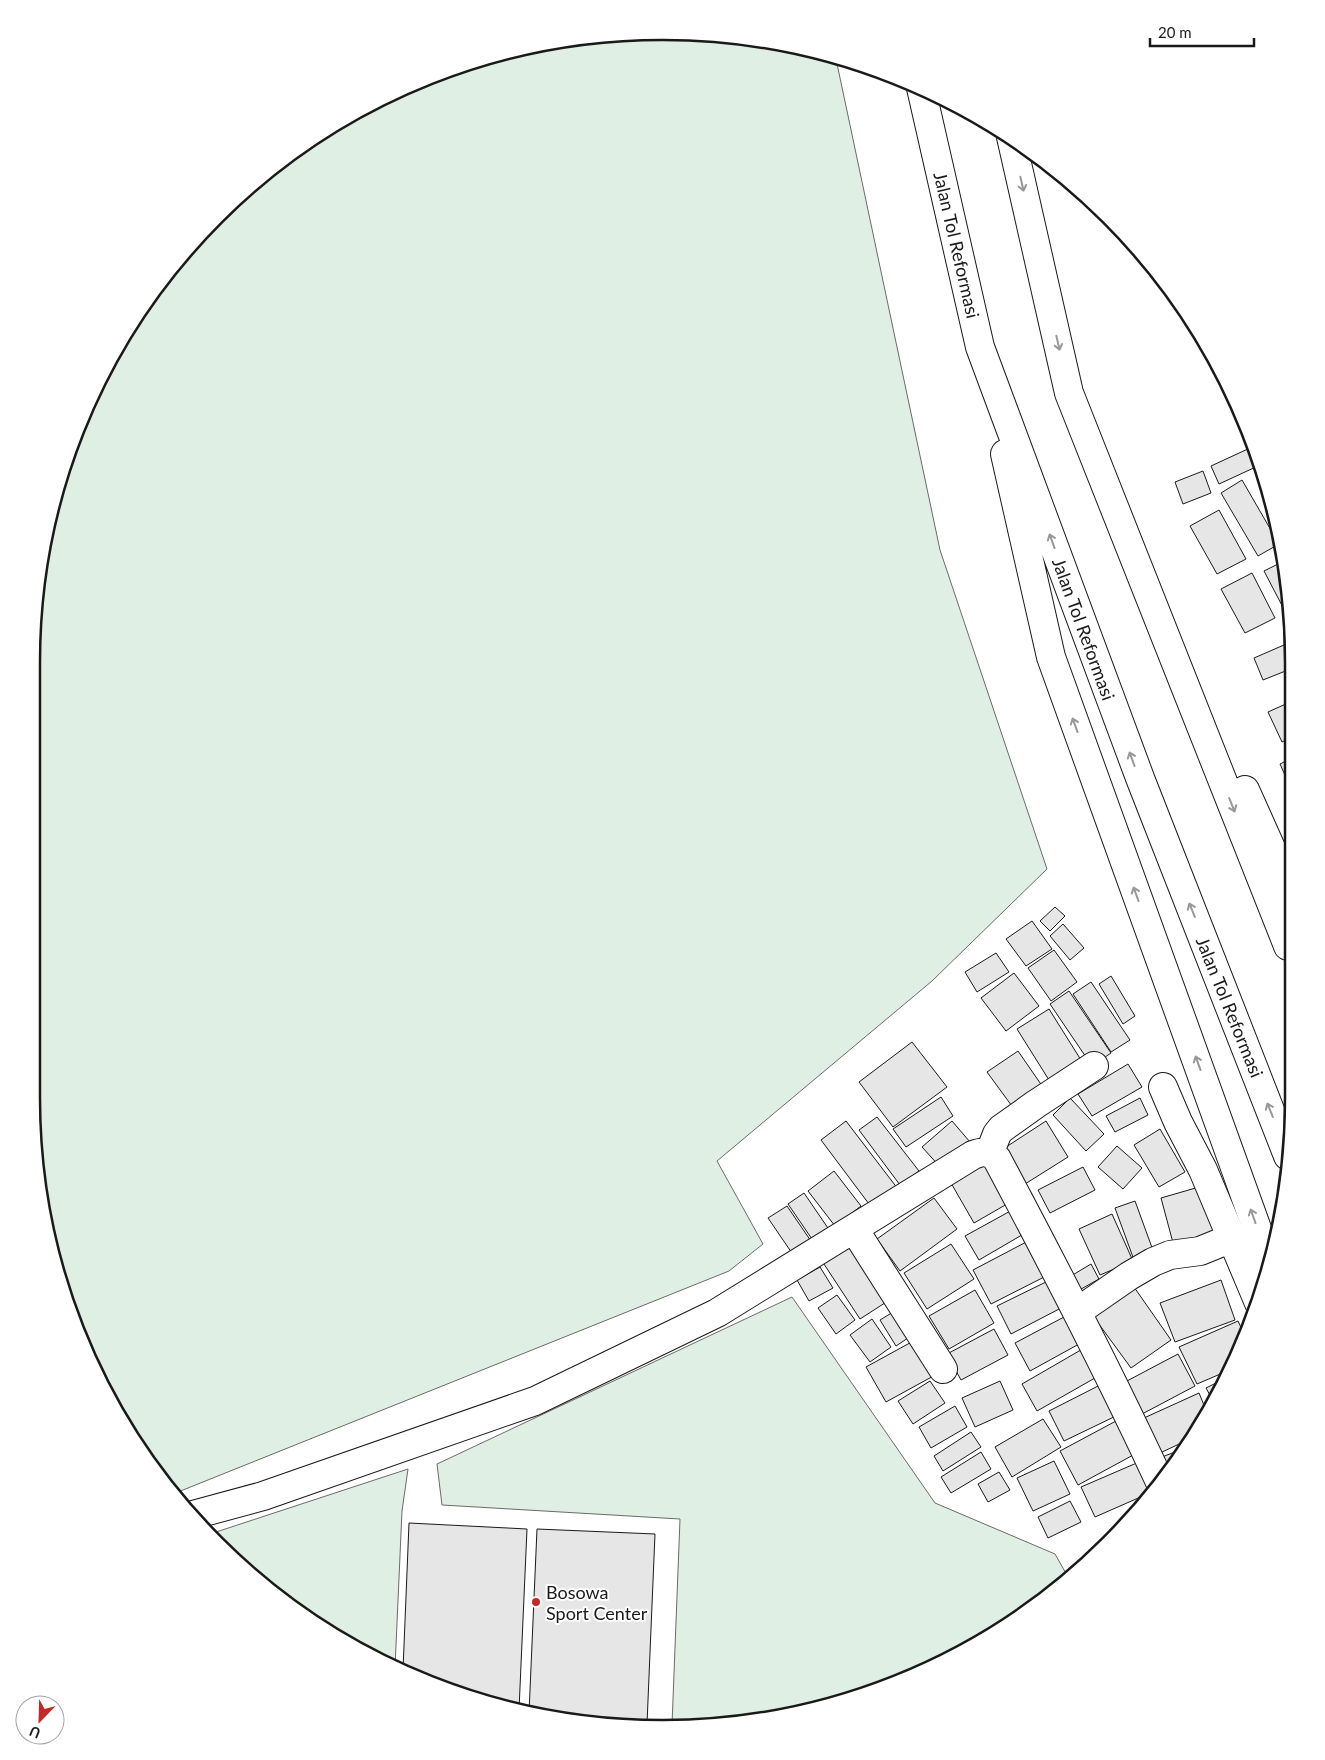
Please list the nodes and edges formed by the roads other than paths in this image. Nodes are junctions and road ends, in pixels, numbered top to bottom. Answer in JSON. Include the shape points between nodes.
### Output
{"nodes":[{"id":1,"x":923,"y":97,"type":"edge"},
{"id":2,"x":1014,"y":149,"type":"edge"},
{"id":3,"x":980,"y":347,"type":"junction"},
{"id":4,"x":1069,"y":393,"type":"junction"},
{"id":5,"x":1285,"y":879,"type":"edge"},
{"id":6,"x":1285,"y":938,"type":"edge"},
{"id":7,"x":1094,"y":1066,"type":"dead end"},
{"id":8,"x":1163,"y":1087,"type":"dead end"},
{"id":9,"x":1283,"y":1144,"type":"edge"},
{"id":10,"x":990,"y":1152,"type":"junction"},
{"id":11,"x":854,"y":1229,"type":"junction"},
{"id":12,"x":1232,"y":1238,"type":"junction"},
{"id":13,"x":1266,"y":1252,"type":"edge"},
{"id":14,"x":1254,"y":1291,"type":"edge"},
{"id":15,"x":1077,"y":1312,"type":"junction"},
{"id":16,"x":943,"y":1370,"type":"dead end"},
{"id":17,"x":1157,"y":1475,"type":"edge"},
{"id":18,"x":199,"y":1513,"type":"edge"}],
"edges":[{"from":1,"to":3,"type":"main road","name":"Jalan Tol Reformasi"},
{"from":2,"to":4,"type":"main road","one_way":true},
{"from":9,"to":3,"type":"main road","name":"Jalan Tol Reformasi","one_way":true,"via":[[1140,778]]},
{"from":13,"to":3,"type":"main road","one_way":true,"via":[[1051,657]]},
{"from":4,"to":5,"type":"main road"},
{"from":4,"to":6,"type":"main road","one_way":true},
{"from":7,"to":10,"type":"main road","via":[[1001,1129]]},
{"from":8,"to":12,"type":"main road"},
{"from":10,"to":11,"type":"main road","via":[[973,1155]]},
{"from":10,"to":15,"type":"main road","via":[[997,1159]]},
{"from":11,"to":16,"type":"main road"},
{"from":11,"to":18,"type":"main road","via":[[717,1313],[535,1401],[263,1496]]},
{"from":12,"to":14,"type":"main road"},
{"from":12,"to":15,"type":"main road","via":[[1200,1251],[1170,1255],[1152,1262]]},
{"from":15,"to":17,"type":"main road","via":[[1120,1394]]}]}
